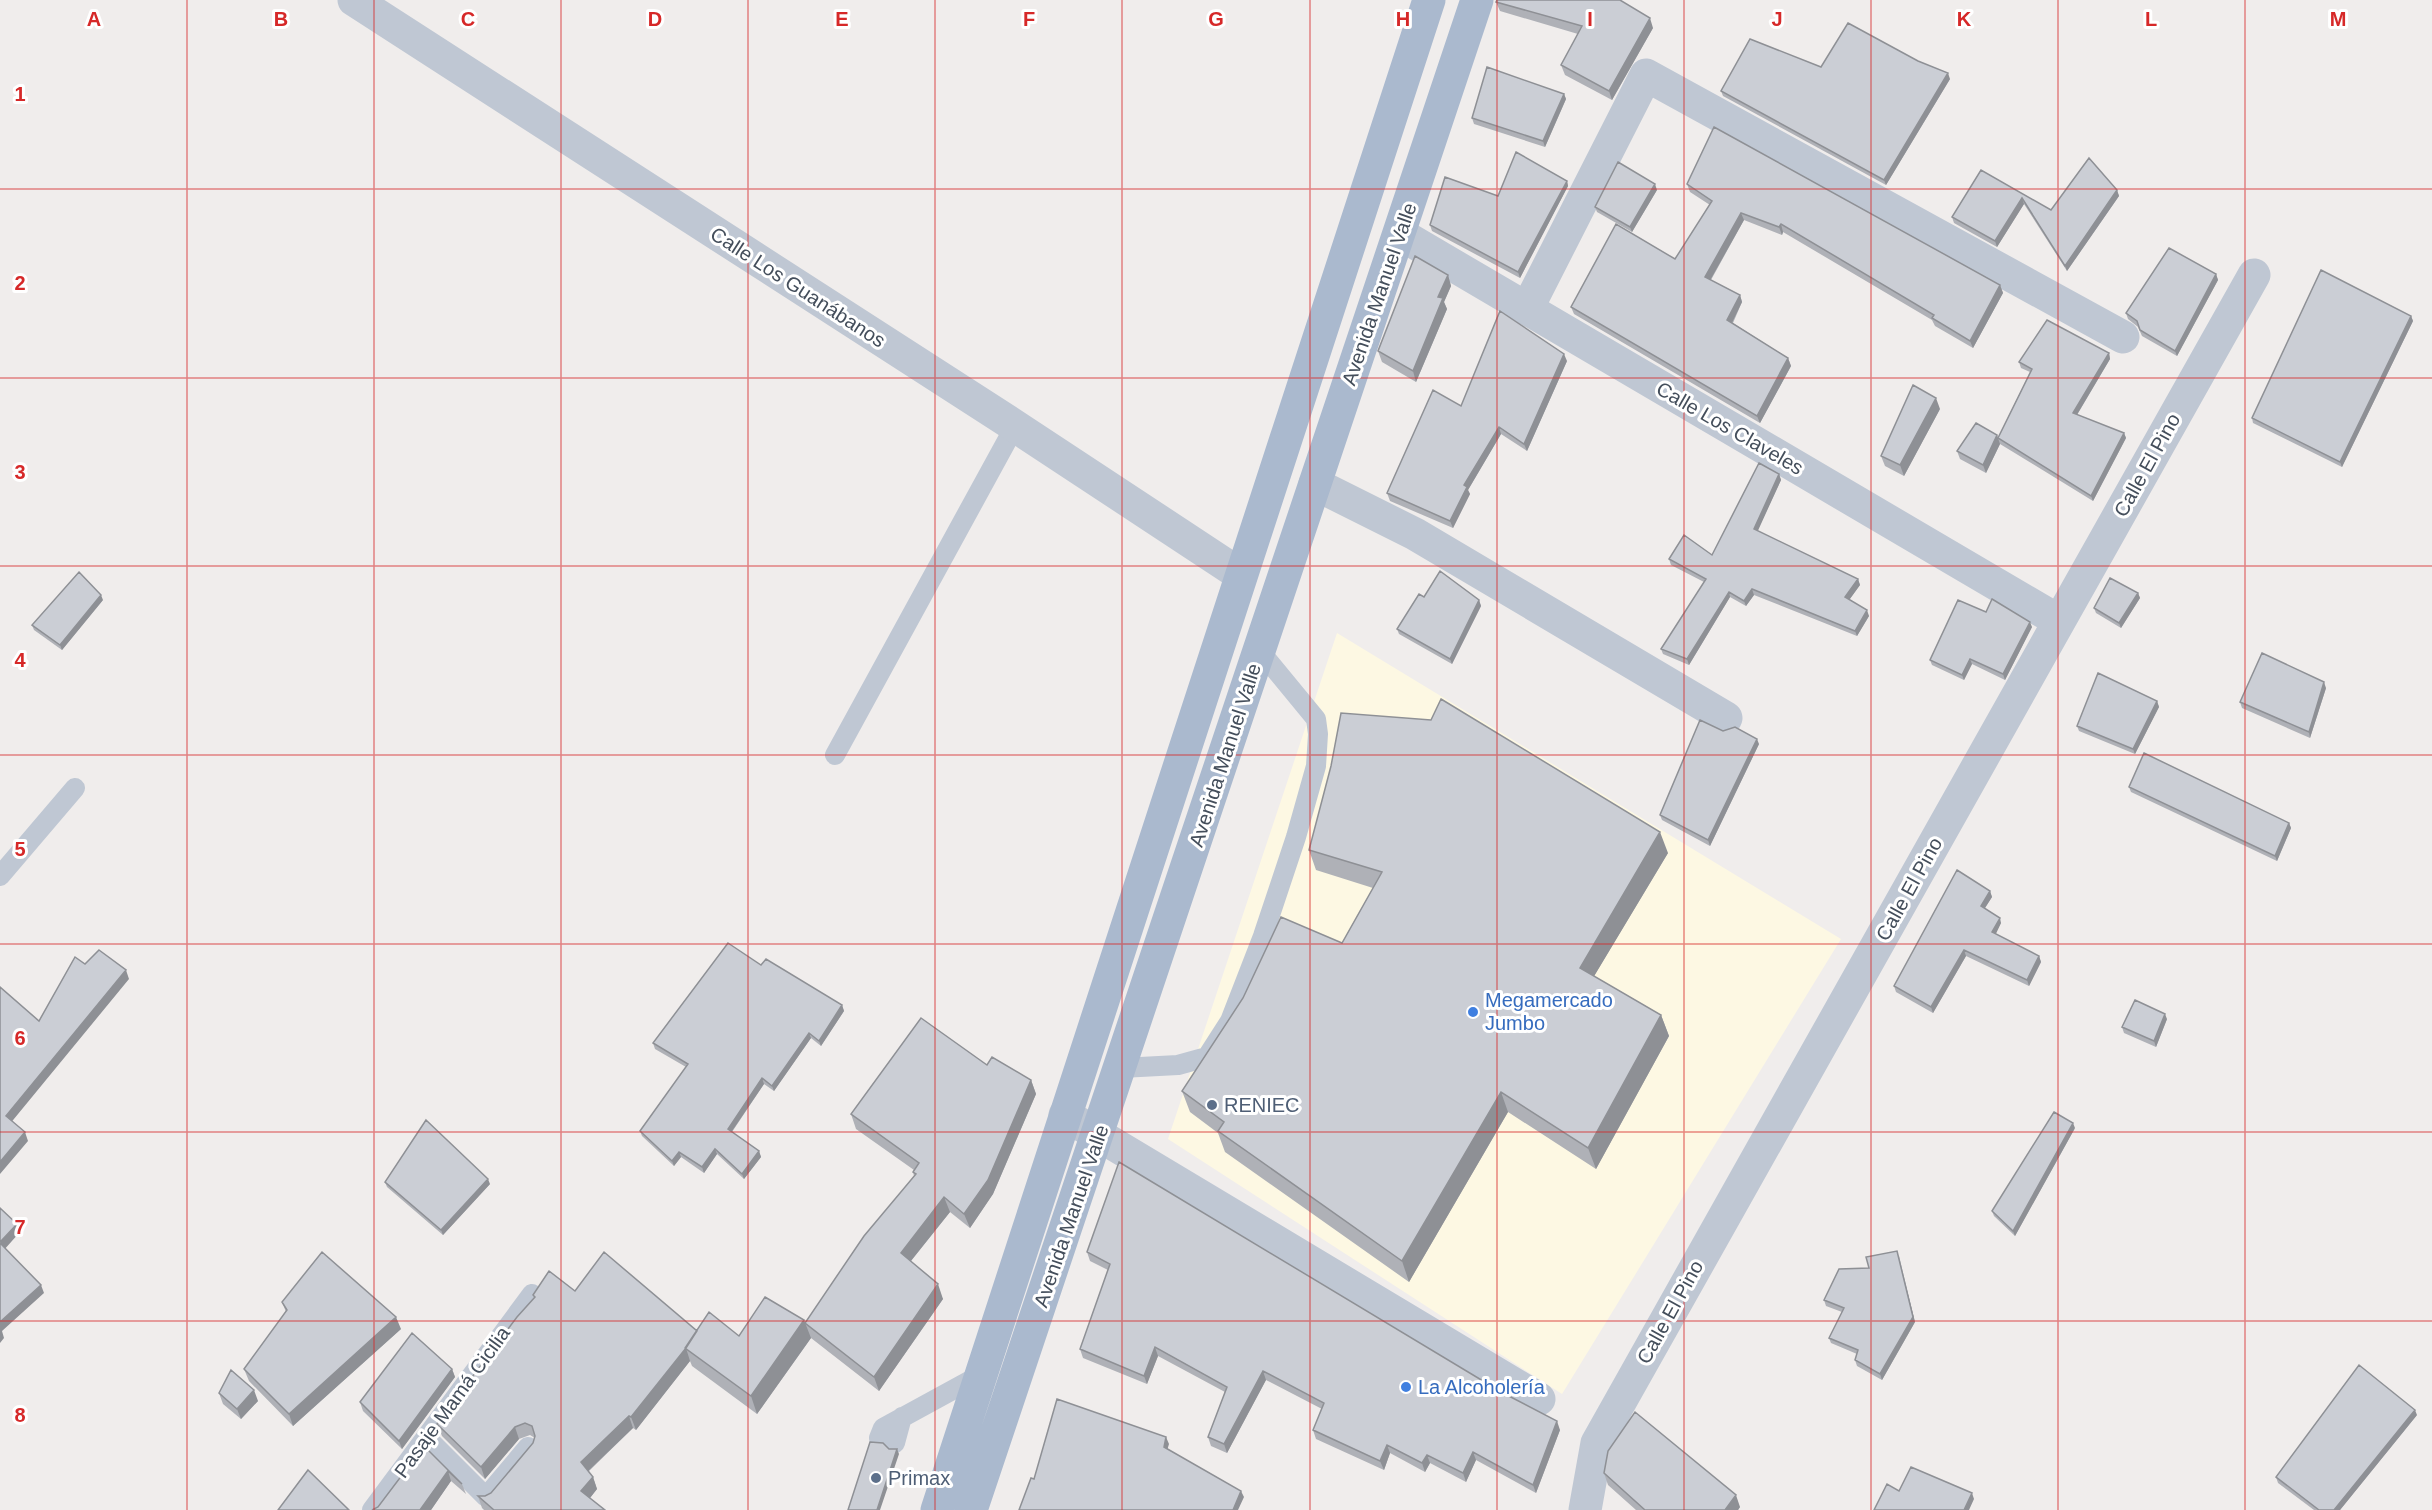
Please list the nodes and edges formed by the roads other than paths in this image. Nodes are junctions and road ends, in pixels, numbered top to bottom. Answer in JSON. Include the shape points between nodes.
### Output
{"nodes":[{"id":1,"x":354,"y":0,"type":"edge"},
{"id":2,"x":1429,"y":0,"type":"edge"},
{"id":3,"x":1477,"y":0,"type":"edge"},
{"id":4,"x":1400,"y":234,"type":"junction"},
{"id":5,"x":2254,"y":275,"type":"dead end"},
{"id":6,"x":1527,"y":309,"type":"junction"},
{"id":7,"x":2123,"y":337,"type":"dead end"},
{"id":8,"x":1015,"y":426,"type":"junction"},
{"id":9,"x":1315,"y":484,"type":"junction"},
{"id":10,"x":1241,"y":575,"type":"junction"},
{"id":11,"x":2059,"y":621,"type":"junction"},
{"id":12,"x":1260,"y":651,"type":"junction"},
{"id":13,"x":1726,"y":718,"type":"dead end"},
{"id":14,"x":835,"y":755,"type":"dead end"},
{"id":15,"x":75,"y":788,"type":"dead end"},
{"id":16,"x":0,"y":876,"type":"edge"},
{"id":17,"x":1121,"y":1068,"type":"junction"},
{"id":18,"x":1065,"y":1115,"type":"junction"},
{"id":19,"x":1098,"y":1135,"type":"junction"},
{"id":20,"x":532,"y":1294,"type":"edge"},
{"id":21,"x":981,"y":1375,"type":"junction"},
{"id":22,"x":1539,"y":1399,"type":"dead end"},
{"id":23,"x":426,"y":1437,"type":"junction"},
{"id":24,"x":887,"y":1441,"type":"dead end"},
{"id":25,"x":528,"y":1447,"type":"edge"},
{"id":26,"x":372,"y":1510,"type":"edge"},
{"id":27,"x":937,"y":1510,"type":"edge"},
{"id":28,"x":972,"y":1510,"type":"edge"},
{"id":29,"x":1585,"y":1510,"type":"edge"}],
"edges":[{"from":1,"to":8,"type":"street","name":"Calle Los Guanábanos"},
{"from":2,"to":10,"type":"main road","name":"Avenida Manuel Valle"},
{"from":3,"to":4,"type":"main road","name":"Avenida Manuel Valle"},
{"from":4,"to":6,"type":"street","name":"Calle Los Claveles"},
{"from":4,"to":9,"type":"main road","name":"Avenida Manuel Valle"},
{"from":5,"to":11,"type":"street","name":"Calle El Pino"},
{"from":6,"to":7,"type":"street","via":[[1646,75]]},
{"from":6,"to":11,"type":"street","name":"Calle Los Claveles"},
{"from":8,"to":10,"type":"street","name":"Calle Los Guanábanos"},
{"from":8,"to":14,"type":"lane"},
{"from":9,"to":12,"type":"main road","name":"Avenida Manuel Valle"},
{"from":9,"to":13,"type":"street","via":[[1416,534]]},
{"from":10,"to":18,"type":"main road","name":"Avenida Manuel Valle"},
{"from":11,"to":29,"type":"street","name":"Calle El Pino","via":[[1597,1443]]},
{"from":12,"to":17,"type":"main road","name":"Avenida Manuel Valle"},
{"from":12,"to":17,"type":"lane","via":[[1316,719],[1318,734],[1316,766],[1278,892],[1230,1021],[1207,1057],[1179,1065]]},
{"from":15,"to":16,"type":"lane"},
{"from":17,"to":19,"type":"main road","name":"Avenida Manuel Valle"},
{"from":18,"to":19,"type":"street"},
{"from":18,"to":21,"type":"main road","name":"Avenida Manuel Valle"},
{"from":19,"to":22,"type":"street"},
{"from":19,"to":28,"type":"main road","name":"Avenida Manuel Valle"},
{"from":20,"to":23,"type":"lane","name":"Pasaje Mamá Cicilia"},
{"from":21,"to":24,"type":"lane","via":[[883,1428]]},
{"from":21,"to":27,"type":"main road","name":"Avenida Manuel Valle"},
{"from":23,"to":25,"type":"lane","via":[[486,1497]]},
{"from":23,"to":26,"type":"lane","name":"Pasaje Mamá Cicilia"}]}
